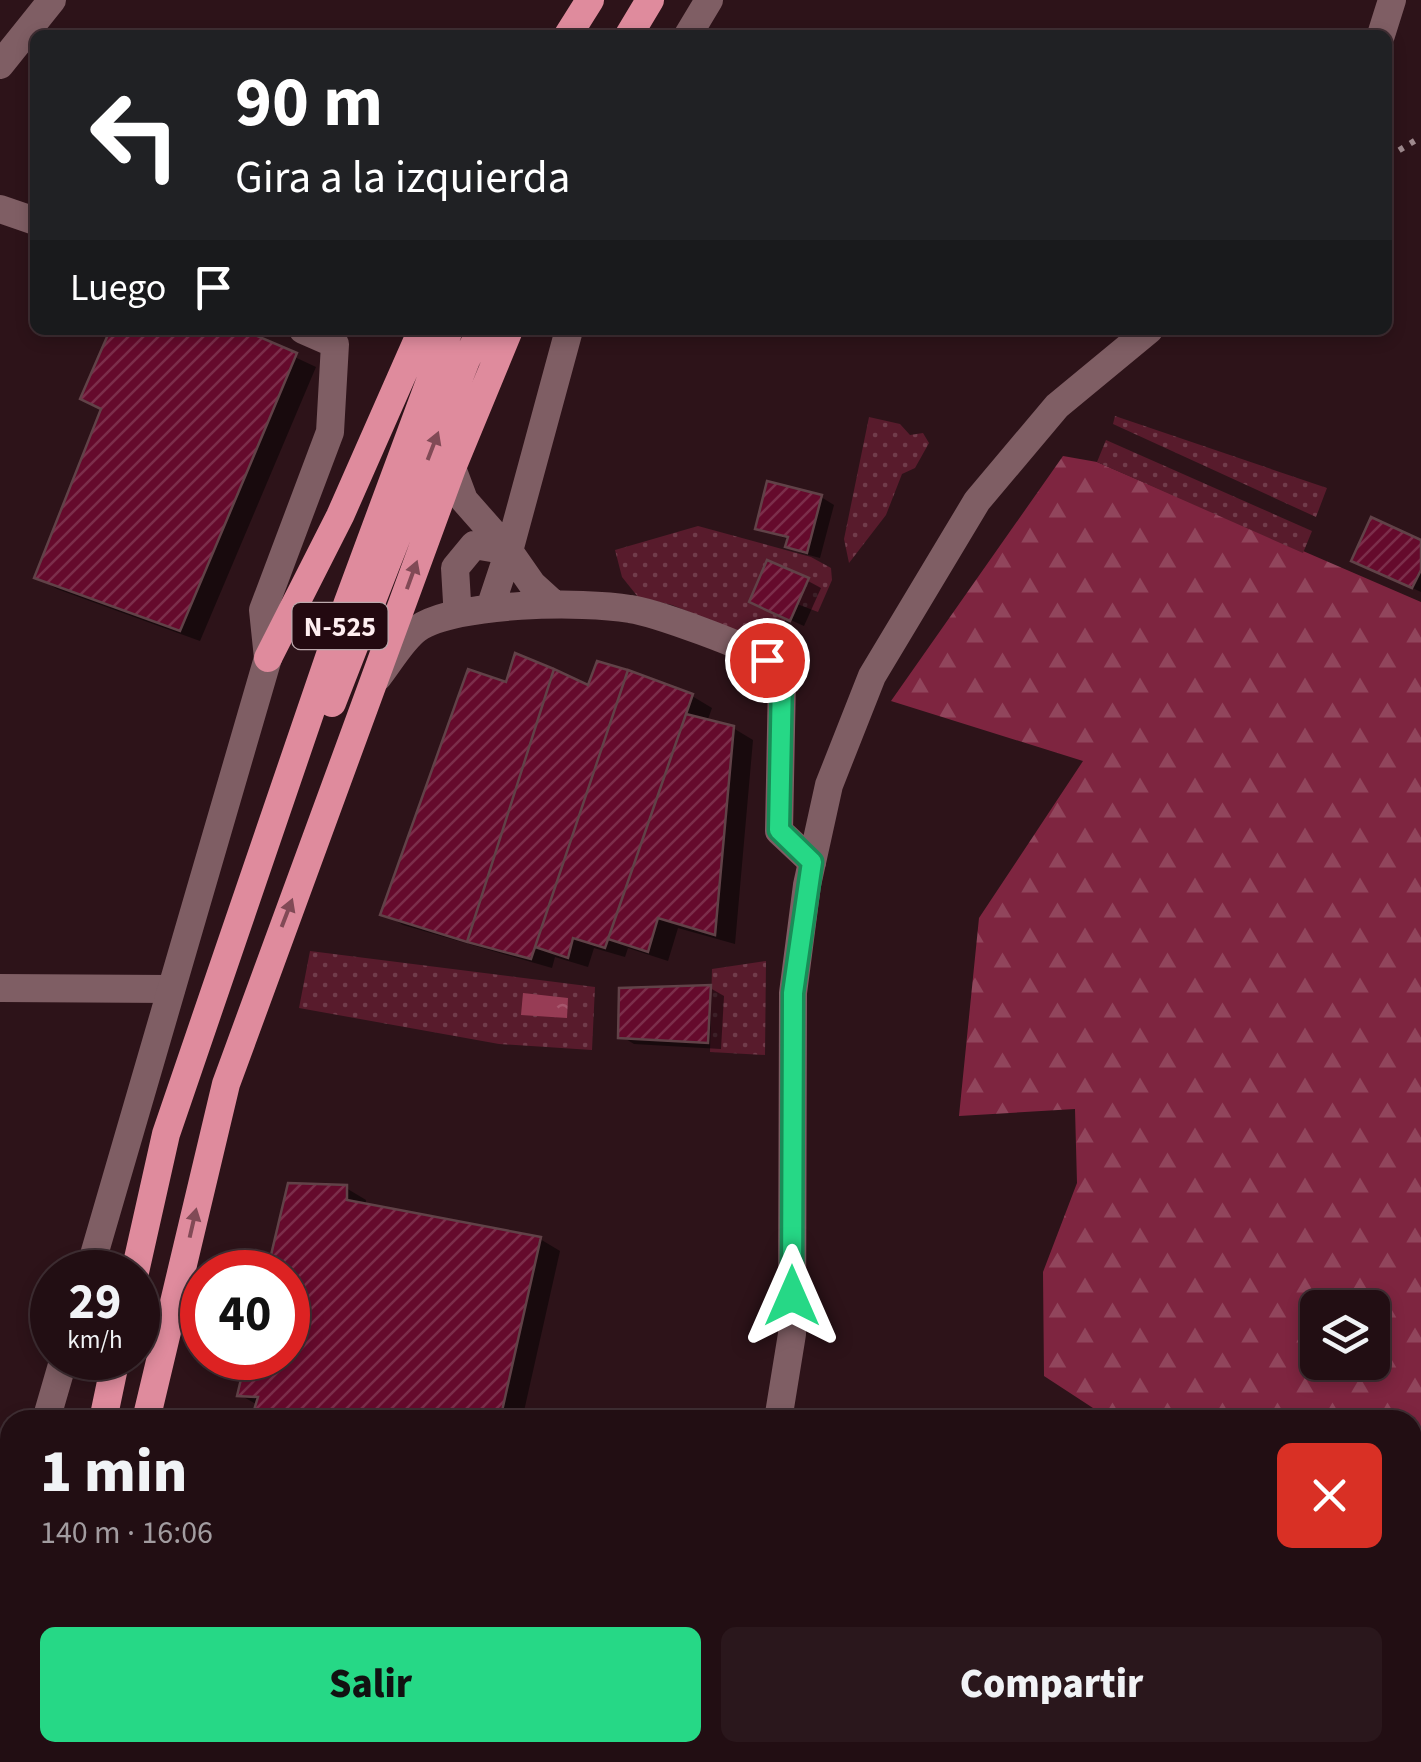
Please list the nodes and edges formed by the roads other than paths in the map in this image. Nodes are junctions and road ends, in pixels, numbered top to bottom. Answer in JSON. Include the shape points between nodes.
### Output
{"nodes":[{"id":1,"x":52,"y":0,"type":"edge"},
{"id":2,"x":593,"y":0,"type":"edge"},
{"id":3,"x":650,"y":0,"type":"edge"},
{"id":4,"x":709,"y":0,"type":"edge"},
{"id":5,"x":1392,"y":0,"type":"edge"},
{"id":6,"x":572,"y":30,"type":"edge"},
{"id":7,"x":582,"y":30,"type":"edge"},
{"id":8,"x":632,"y":30,"type":"edge"},
{"id":9,"x":691,"y":30,"type":"edge"},
{"id":10,"x":1382,"y":30,"type":"edge"},
{"id":11,"x":0,"y":65,"type":"edge"},
{"id":12,"x":0,"y":208,"type":"edge"},
{"id":13,"x":30,"y":220,"type":"edge"},
{"id":14,"x":314,"y":335,"type":"edge"},
{"id":15,"x":420,"y":335,"type":"edge"},
{"id":16,"x":447,"y":335,"type":"edge"},
{"id":17,"x":478,"y":335,"type":"edge"},
{"id":18,"x":507,"y":335,"type":"edge"},
{"id":19,"x":568,"y":335,"type":"edge"},
{"id":20,"x":1143,"y":335,"type":"edge"},
{"id":21,"x":452,"y":468,"type":"junction"},
{"id":22,"x":508,"y":551,"type":"junction"},
{"id":23,"x":554,"y":604,"type":"junction"},
{"id":24,"x":477,"y":610,"type":"junction"},
{"id":25,"x":268,"y":658,"type":"junction"},
{"id":26,"x":374,"y":682,"type":"junction"},
{"id":27,"x":812,"y":862,"type":"junction"},
{"id":28,"x":239,"y":926,"type":"junction"},
{"id":29,"x":0,"y":988,"type":"edge"},
{"id":30,"x":171,"y":989,"type":"junction"},
{"id":31,"x":95,"y":1250,"type":"edge"},
{"id":32,"x":140,"y":1250,"type":"edge"},
{"id":33,"x":58,"y":1380,"type":"edge"},
{"id":34,"x":111,"y":1380,"type":"edge"},
{"id":35,"x":49,"y":1410,"type":"edge"},
{"id":36,"x":104,"y":1410,"type":"edge"},
{"id":37,"x":148,"y":1410,"type":"edge"},
{"id":38,"x":780,"y":1410,"type":"edge"}],
"edges":[{"from":1,"to":11,"type":"street"},
{"from":2,"to":6,"type":"highway"},
{"from":2,"to":7,"type":"highway"},
{"from":3,"to":8,"type":"highway"},
{"from":4,"to":9,"type":"street"},
{"from":5,"to":10,"type":"street"},
{"from":12,"to":13,"type":"street"},
{"from":14,"to":25,"type":"street","via":[[335,344],[330,432],[264,610]]},
{"from":15,"to":25,"type":"highway"},
{"from":16,"to":28,"type":"highway","number":"N-525"},
{"from":28,"to":17,"type":"highway","one_way":true},
{"from":18,"to":21,"type":"highway"},
{"from":19,"to":22,"type":"street"},
{"from":20,"to":27,"type":"street","via":[[1057,406],[977,501],[872,676],[829,785]]},
{"from":21,"to":22,"type":"street","via":[[464,500]]},
{"from":26,"to":21,"type":"highway","one_way":true},
{"from":22,"to":23,"type":"street"},
{"from":22,"to":24,"type":"street"},
{"from":22,"to":24,"type":"street","via":[[474,545],[455,568],[457,602]]},
{"from":23,"to":24,"type":"street"},
{"from":23,"to":27,"type":"street","via":[[632,609],[767,660],[782,679],[779,830]]},
{"from":24,"to":26,"type":"street","via":[[418,628]]},
{"from":25,"to":30,"type":"street"},
{"from":37,"to":26,"type":"highway","one_way":true,"via":[[226,1084]]},
{"from":27,"to":38,"type":"street","via":[[793,993],[792,1334]]},
{"from":28,"to":32,"type":"highway","number":"N-525","via":[[166,1134]]},
{"from":29,"to":30,"type":"street"},
{"from":30,"to":31,"type":"street"},
{"from":33,"to":35,"type":"street"},
{"from":34,"to":36,"type":"highway"}]}
